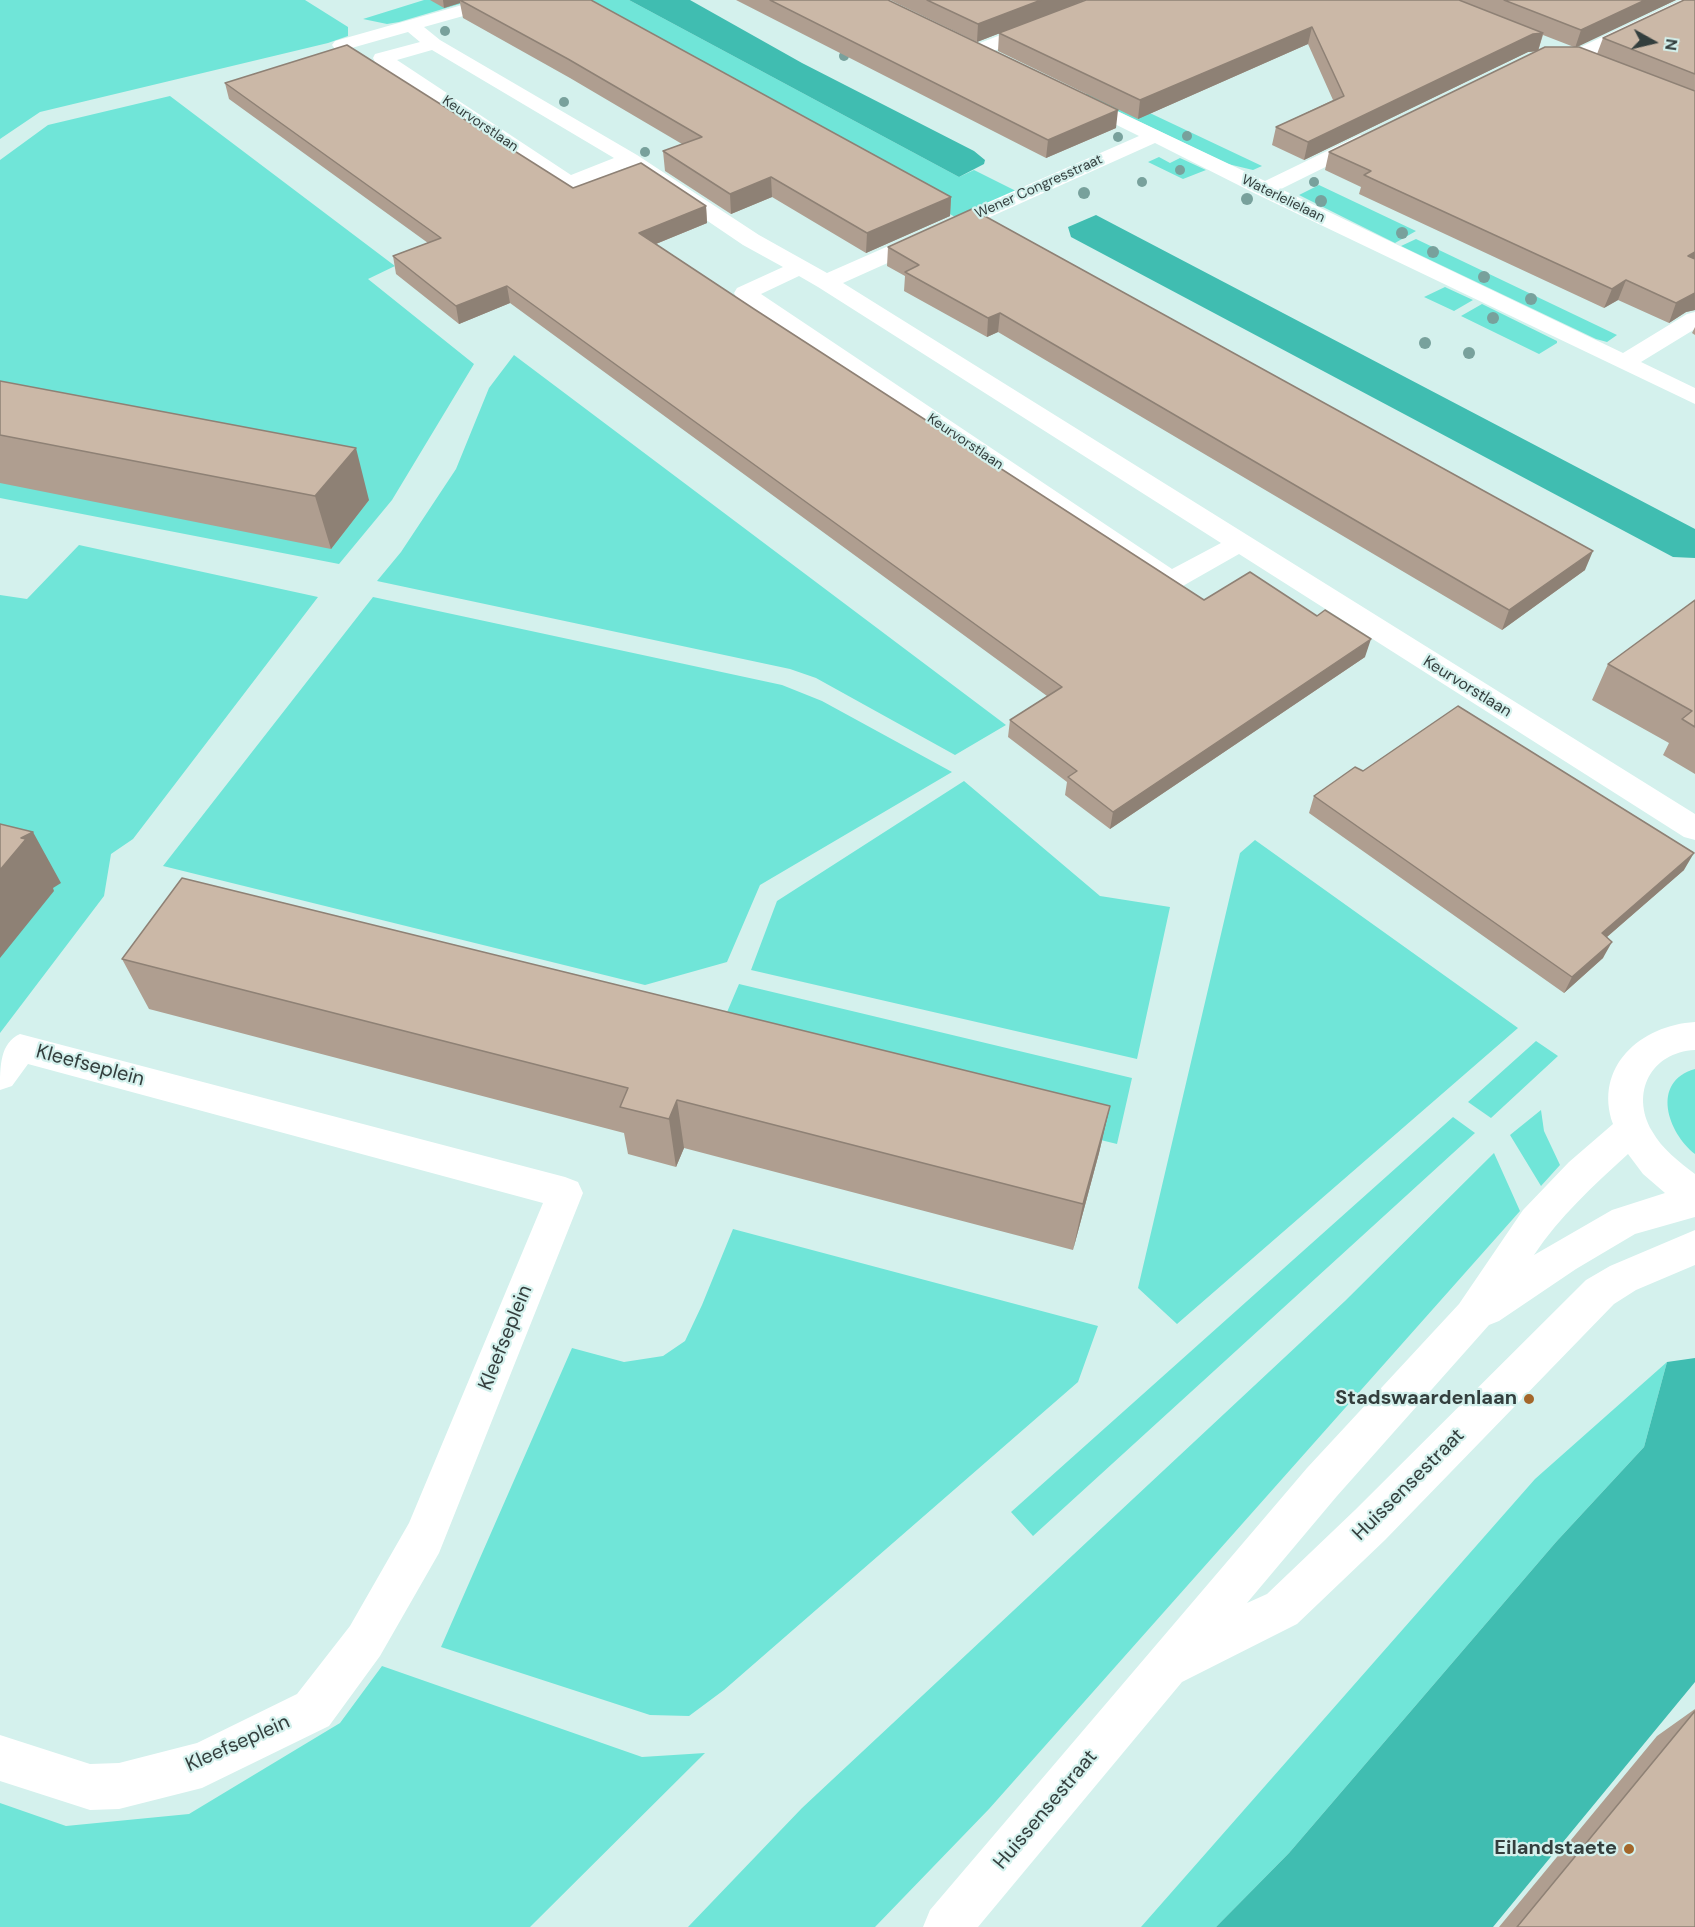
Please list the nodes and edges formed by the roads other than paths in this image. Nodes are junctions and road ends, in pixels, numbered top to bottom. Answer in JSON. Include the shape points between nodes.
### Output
{"nodes":[{"id":1,"x":500,"y":0,"type":"edge"},
{"id":2,"x":1107,"y":0,"type":"edge"},
{"id":3,"x":1695,"y":0,"type":"edge"},
{"id":4,"x":412,"y":26,"type":"junction"},
{"id":5,"x":1531,"y":39,"type":"edge"},
{"id":6,"x":434,"y":44,"type":"junction"},
{"id":7,"x":341,"y":45,"type":"edge"},
{"id":8,"x":1575,"y":57,"type":"junction"},
{"id":9,"x":1000,"y":61,"type":"edge"},
{"id":10,"x":1525,"y":63,"type":"edge"},
{"id":11,"x":1597,"y":65,"type":"edge"},
{"id":12,"x":1064,"y":92,"type":"edge"},
{"id":13,"x":1385,"y":131,"type":"edge"},
{"id":14,"x":1155,"y":136,"type":"junction"},
{"id":15,"x":630,"y":159,"type":"junction"},
{"id":16,"x":1263,"y":190,"type":"junction"},
{"id":17,"x":801,"y":267,"type":"junction"},
{"id":18,"x":826,"y":282,"type":"junction"},
{"id":19,"x":1695,"y":319,"type":"edge"},
{"id":20,"x":1625,"y":362,"type":"junction"},
{"id":21,"x":1695,"y":397,"type":"edge"},
{"id":22,"x":1240,"y":543,"type":"junction"},
{"id":23,"x":1695,"y":829,"type":"edge"},
{"id":24,"x":1693,"y":1035,"type":"edge"},
{"id":25,"x":0,"y":1076,"type":"edge"},
{"id":26,"x":1632,"y":1129,"type":"junction"},
{"id":27,"x":1695,"y":1194,"type":"edge"},
{"id":28,"x":1695,"y":1201,"type":"edge"},
{"id":29,"x":1695,"y":1248,"type":"edge"},
{"id":30,"x":1473,"y":1316,"type":"junction"},
{"id":31,"x":1169,"y":1666,"type":"junction"},
{"id":32,"x":0,"y":1758,"type":"edge"},
{"id":33,"x":947,"y":1927,"type":"edge"}],
"edges":[{"from":1,"to":4,"type":"street"},
{"from":2,"to":9,"type":"street","via":[[970,46]]},
{"from":3,"to":8,"type":"street"},
{"from":4,"to":6,"type":"street","name":"Keurvorstlaan"},
{"from":4,"to":7,"type":"street"},
{"from":5,"to":8,"type":"street"},
{"from":6,"to":15,"type":"street","name":"Keurvorstlaan"},
{"from":6,"to":15,"type":"street","name":"Keurvorstlaan","via":[[382,58],[569,183]]},
{"from":8,"to":10,"type":"street","via":[[1536,58]]},
{"from":8,"to":11,"type":"street"},
{"from":12,"to":14,"type":"street","name":"Waterlelielaan"},
{"from":13,"to":16,"type":"street"},
{"from":14,"to":16,"type":"street","name":"Waterlelielaan"},
{"from":14,"to":18,"type":"street","name":"Wener Congresstraat"},
{"from":15,"to":17,"type":"street","name":"Keurvorstlaan","via":[[751,240]]},
{"from":16,"to":20,"type":"street","name":"Waterlelielaan"},
{"from":17,"to":18,"type":"street","name":"Keurvorstlaan"},
{"from":17,"to":22,"type":"street","name":"Keurvorstlaan","via":[[745,293],[1171,581]]},
{"from":18,"to":22,"type":"street","name":"Keurvorstlaan"},
{"from":19,"to":20,"type":"street"},
{"from":20,"to":21,"type":"street","name":"Waterlelielaan"},
{"from":22,"to":23,"type":"street","name":"Keurvorstlaan"},
{"from":24,"to":26,"type":"street","via":[[1662,1043],[1641,1057],[1628,1077],[1625,1102]]},
{"from":25,"to":32,"type":"street","name":"Kleefseplein","via":[[20,1048],[565,1193],[424,1538],[365,1641],[313,1710],[202,1765],[119,1786],[90,1787]]},
{"from":26,"to":27,"type":"street","via":[[1648,1155],[1672,1180]]},
{"from":26,"to":30,"type":"street","name":"Huissensestraat","via":[[1536,1221]]},
{"from":28,"to":30,"type":"street","name":"Huissensestraat","via":[[1625,1221]]},
{"from":29,"to":31,"type":"street","name":"Huissensestraat","via":[[1623,1278],[1600,1292],[1282,1609]]},
{"from":30,"to":31,"type":"street","name":"Huissensestraat","via":[[1322,1482]]},
{"from":31,"to":33,"type":"street","name":"Huissensestraat"}]}
